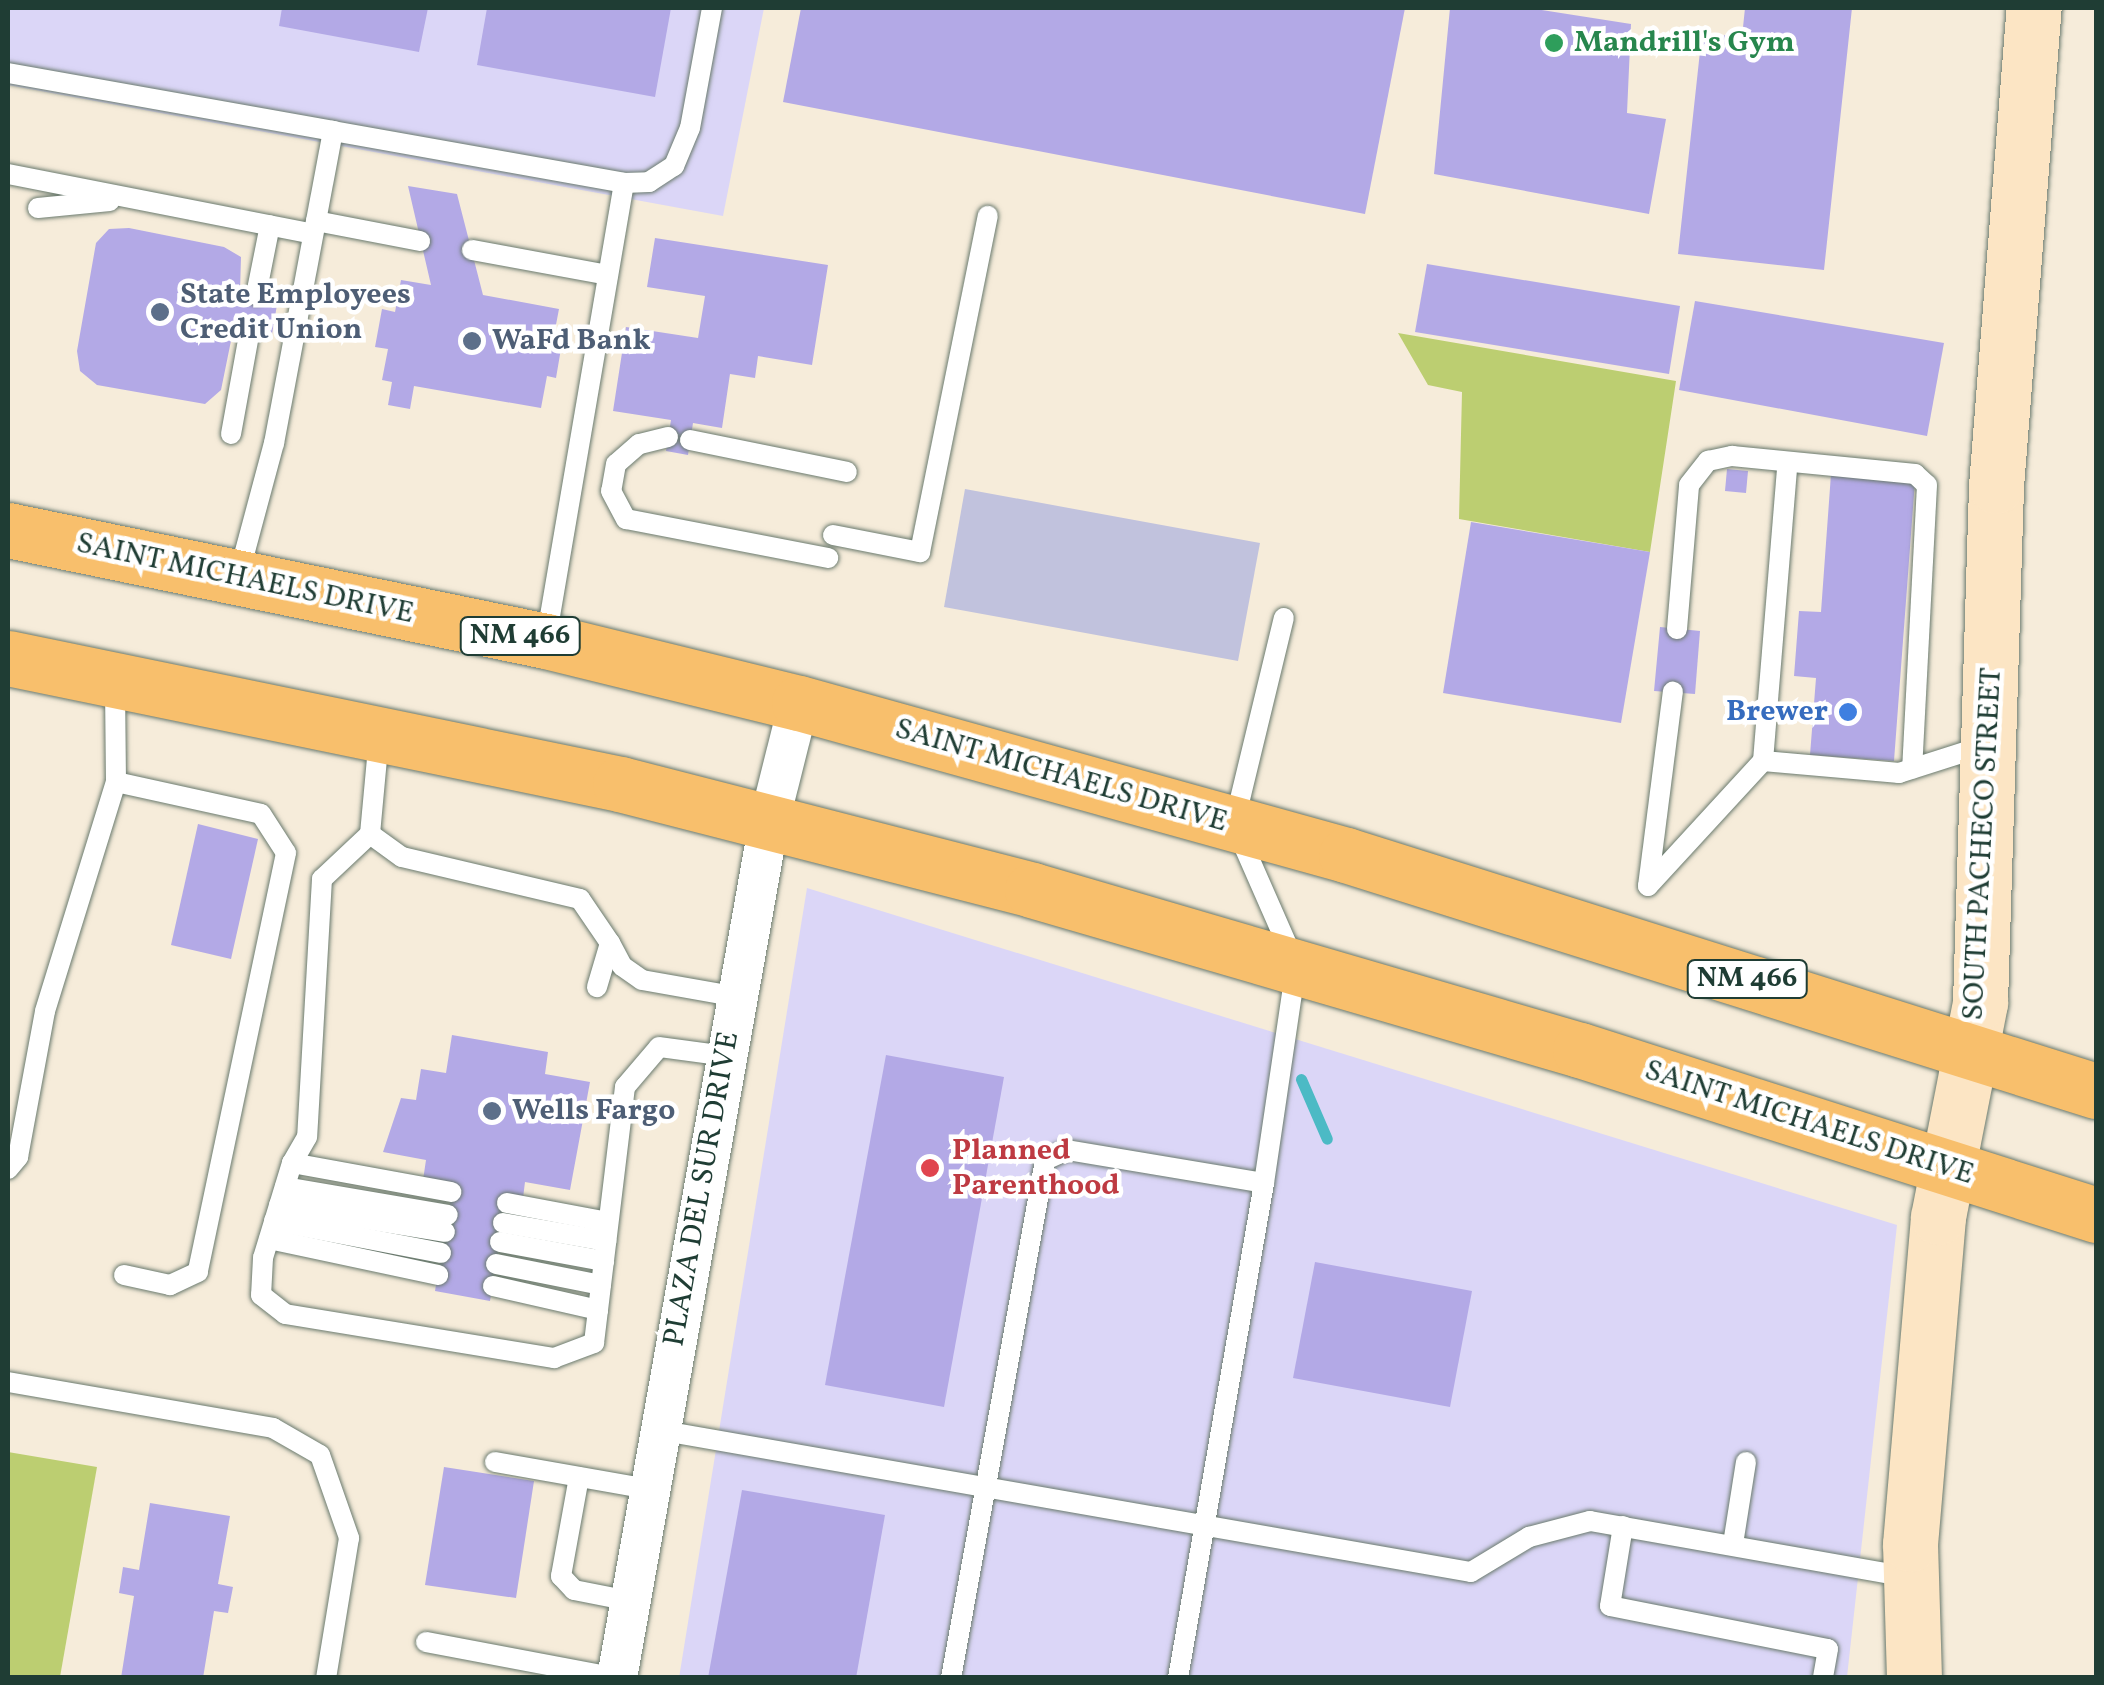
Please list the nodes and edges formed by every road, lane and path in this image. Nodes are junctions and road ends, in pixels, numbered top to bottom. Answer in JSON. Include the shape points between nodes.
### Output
{"nodes":[{"id":1,"x":712,"y":8,"type":"edge"},
{"id":2,"x":2034,"y":8,"type":"edge"},
{"id":3,"x":8,"y":73,"type":"edge"},
{"id":4,"x":333,"y":132,"type":"junction"},
{"id":5,"x":8,"y":174,"type":"edge"},
{"id":6,"x":624,"y":183,"type":"junction"},
{"id":7,"x":137,"y":199,"type":"junction"},
{"id":8,"x":38,"y":208,"type":"dead end"},
{"id":9,"x":988,"y":216,"type":"dead end"},
{"id":10,"x":270,"y":225,"type":"junction"},
{"id":11,"x":315,"y":228,"type":"junction"},
{"id":12,"x":420,"y":242,"type":"dead end"},
{"id":13,"x":472,"y":250,"type":"dead end"},
{"id":14,"x":608,"y":276,"type":"junction"},
{"id":15,"x":256,"y":296,"type":"dead end"},
{"id":16,"x":249,"y":335,"type":"dead end"},
{"id":17,"x":231,"y":434,"type":"dead end"},
{"id":18,"x":668,"y":436,"type":"dead end"},
{"id":19,"x":690,"y":440,"type":"dead end"},
{"id":20,"x":1787,"y":466,"type":"junction"},
{"id":21,"x":847,"y":472,"type":"dead end"},
{"id":22,"x":8,"y":530,"type":"edge"},
{"id":23,"x":833,"y":535,"type":"dead end"},
{"id":24,"x":828,"y":558,"type":"dead end"},
{"id":25,"x":239,"y":576,"type":"junction"},
{"id":26,"x":1284,"y":618,"type":"dead end"},
{"id":27,"x":1677,"y":628,"type":"dead end"},
{"id":28,"x":546,"y":641,"type":"junction"},
{"id":29,"x":8,"y":658,"type":"edge"},
{"id":30,"x":116,"y":678,"type":"junction"},
{"id":31,"x":1673,"y":692,"type":"dead end"},
{"id":32,"x":799,"y":703,"type":"junction"},
{"id":33,"x":379,"y":730,"type":"junction"},
{"id":34,"x":1990,"y":745,"type":"junction"},
{"id":35,"x":1763,"y":762,"type":"junction"},
{"id":36,"x":1912,"y":768,"type":"junction"},
{"id":37,"x":116,"y":782,"type":"junction"},
{"id":38,"x":769,"y":822,"type":"junction"},
{"id":39,"x":1234,"y":824,"type":"junction"},
{"id":40,"x":370,"y":834,"type":"junction"},
{"id":41,"x":610,"y":943,"type":"junction"},
{"id":42,"x":1296,"y":965,"type":"junction"},
{"id":43,"x":597,"y":987,"type":"dead end"},
{"id":44,"x":738,"y":998,"type":"junction"},
{"id":45,"x":1971,"y":1051,"type":"junction"},
{"id":46,"x":726,"y":1056,"type":"junction"},
{"id":47,"x":2096,"y":1091,"type":"edge"},
{"id":48,"x":292,"y":1163,"type":"junction"},
{"id":49,"x":1945,"y":1168,"type":"junction"},
{"id":50,"x":8,"y":1170,"type":"edge"},
{"id":51,"x":1264,"y":1183,"type":"junction"},
{"id":52,"x":452,"y":1192,"type":"dead end"},
{"id":53,"x":277,"y":1213,"type":"junction"},
{"id":54,"x":2096,"y":1215,"type":"edge"},
{"id":55,"x":444,"y":1233,"type":"dead end"},
{"id":56,"x":606,"y":1241,"type":"junction"},
{"id":57,"x":496,"y":1264,"type":"dead end"},
{"id":58,"x":124,"y":1275,"type":"dead end"},
{"id":59,"x":438,"y":1275,"type":"dead end"},
{"id":60,"x":601,"y":1285,"type":"junction"},
{"id":61,"x":492,"y":1286,"type":"dead end"},
{"id":62,"x":598,"y":1310,"type":"junction"},
{"id":63,"x":8,"y":1382,"type":"edge"},
{"id":64,"x":658,"y":1430,"type":"junction"},
{"id":65,"x":495,"y":1462,"type":"dead end"},
{"id":66,"x":1746,"y":1462,"type":"dead end"},
{"id":67,"x":579,"y":1476,"type":"junction"},
{"id":68,"x":985,"y":1487,"type":"junction"},
{"id":69,"x":648,"y":1489,"type":"junction"},
{"id":70,"x":1205,"y":1525,"type":"junction"},
{"id":71,"x":1623,"y":1526,"type":"junction"},
{"id":72,"x":1732,"y":1544,"type":"junction"},
{"id":73,"x":1915,"y":1579,"type":"junction"},
{"id":74,"x":630,"y":1601,"type":"junction"},
{"id":75,"x":426,"y":1642,"type":"dead end"},
{"id":76,"x":326,"y":1678,"type":"edge"},
{"id":77,"x":617,"y":1678,"type":"edge"},
{"id":78,"x":951,"y":1678,"type":"edge"},
{"id":79,"x":1178,"y":1678,"type":"edge"},
{"id":80,"x":1823,"y":1678,"type":"edge"},
{"id":81,"x":1914,"y":1678,"type":"edge"}],
"edges":[{"from":1,"to":6,"type":"lane","via":[[690,128],[674,166],[649,182]]},
{"from":2,"to":34,"type":"street","name":"SOUTH PACHECO STREET","via":[[1996,486]]},
{"from":3,"to":4,"type":"lane"},
{"from":4,"to":6,"type":"lane"},
{"from":4,"to":11,"type":"lane"},
{"from":5,"to":7,"type":"lane"},
{"from":6,"to":14,"type":"lane"},
{"from":7,"to":8,"type":"lane"},
{"from":7,"to":10,"type":"lane"},
{"from":9,"to":23,"type":"lane","via":[[920,552]]},
{"from":10,"to":11,"type":"lane"},
{"from":10,"to":15,"type":"lane"},
{"from":11,"to":12,"type":"lane"},
{"from":11,"to":25,"type":"lane","via":[[274,443]]},
{"from":13,"to":14,"type":"lane"},
{"from":14,"to":28,"type":"lane"},
{"from":16,"to":17,"type":"lane"},
{"from":18,"to":24,"type":"lane","via":[[639,444],[616,464],[611,491],[626,519]]},
{"from":19,"to":21,"type":"lane"},
{"from":20,"to":27,"type":"lane","via":[[1720,458],[1708,461],[1690,485]]},
{"from":20,"to":35,"type":"lane"},
{"from":20,"to":36,"type":"lane","via":[[1915,474],[1927,485]]},
{"from":22,"to":25,"type":"main road","name":"SAINT MICHAELS DRIVE","number":"NM 466"},
{"from":25,"to":28,"type":"main road","name":"SAINT MICHAELS DRIVE","number":"NM 466"},
{"from":26,"to":39,"type":"lane"},
{"from":28,"to":32,"type":"main road","name":"SAINT MICHAELS DRIVE","number":"NM 466"},
{"from":29,"to":30,"type":"main road","name":"SAINT MICHAELS DRIVE"},
{"from":30,"to":33,"type":"main road","name":"SAINT MICHAELS DRIVE"},
{"from":30,"to":37,"type":"lane"},
{"from":31,"to":35,"type":"lane","via":[[1648,886]]},
{"from":32,"to":38,"type":"street","name":"PLAZA DEL SUR DRIVE"},
{"from":32,"to":39,"type":"main road","name":"SAINT MICHAELS DRIVE","number":"NM 466"},
{"from":33,"to":38,"type":"main road","name":"SAINT MICHAELS DRIVE"},
{"from":33,"to":40,"type":"lane"},
{"from":34,"to":36,"type":"lane"},
{"from":34,"to":45,"type":"street","name":"SOUTH PACHECO STREET","via":[[1980,1002]]},
{"from":35,"to":36,"type":"lane","via":[[1899,773]]},
{"from":37,"to":50,"type":"lane","via":[[46,1011],[18,1157]]},
{"from":37,"to":58,"type":"lane","via":[[262,814],[286,853],[198,1272],[170,1285]]},
{"from":38,"to":42,"type":"main road","name":"SAINT MICHAELS DRIVE"},
{"from":38,"to":44,"type":"street","name":"PLAZA DEL SUR DRIVE"},
{"from":39,"to":42,"type":"lane"},
{"from":39,"to":45,"type":"main road","name":"SAINT MICHAELS DRIVE","number":"NM 466"},
{"from":40,"to":41,"type":"lane","via":[[402,856],[580,899]]},
{"from":40,"to":48,"type":"lane","via":[[322,879],[307,1137]]},
{"from":41,"to":43,"type":"lane"},
{"from":41,"to":44,"type":"lane","via":[[622,966],[642,980]]},
{"from":42,"to":49,"type":"main road","name":"SAINT MICHAELS DRIVE"},
{"from":42,"to":51,"type":"lane"},
{"from":44,"to":46,"type":"street","name":"PLAZA DEL SUR DRIVE"},
{"from":45,"to":47,"type":"main road","name":"SAINT MICHAELS DRIVE","number":"NM 466"},
{"from":45,"to":49,"type":"street","name":"SOUTH PACHECO STREET"},
{"from":46,"to":56,"type":"lane","via":[[675,1046],[644,1057],[625,1087]]},
{"from":46,"to":64,"type":"street","name":"PLAZA DEL SUR DRIVE"},
{"from":48,"to":52,"type":"lane"},
{"from":48,"to":53,"type":"lane"},
{"from":49,"to":54,"type":"main road","name":"SAINT MICHAELS DRIVE"},
{"from":49,"to":73,"type":"street","name":"SOUTH PACHECO STREET","via":[[1910,1544]]},
{"from":51,"to":68,"type":"lane","via":[[1067,1150],[1044,1160]]},
{"from":51,"to":70,"type":"lane"},
{"from":53,"to":55,"type":"lane"},
{"from":53,"to":59,"type":"lane"},
{"from":53,"to":62,"type":"lane","via":[[261,1295],[286,1314],[554,1358],[594,1343]]},
{"from":56,"to":56,"type":"lane","via":[[503,1223]]},
{"from":56,"to":60,"type":"lane"},
{"from":57,"to":60,"type":"lane"},
{"from":60,"to":62,"type":"lane"},
{"from":61,"to":62,"type":"lane"},
{"from":63,"to":76,"type":"lane","via":[[272,1428],[320,1455],[349,1538]]},
{"from":64,"to":68,"type":"lane"},
{"from":64,"to":69,"type":"street","name":"PLAZA DEL SUR DRIVE"},
{"from":65,"to":67,"type":"lane"},
{"from":66,"to":72,"type":"lane"},
{"from":67,"to":69,"type":"lane"},
{"from":67,"to":74,"type":"lane","via":[[561,1576],[574,1590]]},
{"from":68,"to":70,"type":"lane"},
{"from":68,"to":78,"type":"lane"},
{"from":69,"to":74,"type":"street","name":"PLAZA DEL SUR DRIVE"},
{"from":70,"to":71,"type":"lane","via":[[1472,1572],[1529,1537],[1590,1521]]},
{"from":70,"to":79,"type":"lane"},
{"from":71,"to":72,"type":"lane"},
{"from":71,"to":80,"type":"lane","via":[[1610,1606],[1828,1649]]},
{"from":72,"to":73,"type":"lane"},
{"from":73,"to":81,"type":"street","name":"SOUTH PACHECO STREET"},
{"from":74,"to":77,"type":"street","name":"PLAZA DEL SUR DRIVE"},
{"from":75,"to":77,"type":"lane"}]}
